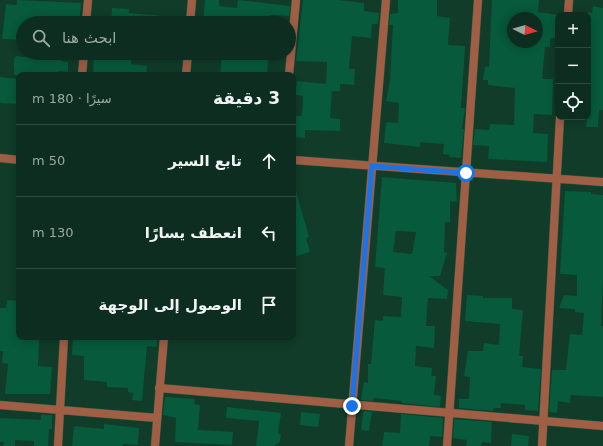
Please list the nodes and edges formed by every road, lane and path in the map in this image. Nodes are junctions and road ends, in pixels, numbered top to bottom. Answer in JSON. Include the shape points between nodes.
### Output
{"nodes":[{"id":1,"x":88,"y":0,"type":"edge"},
{"id":2,"x":192,"y":0,"type":"edge"},
{"id":3,"x":296,"y":0,"type":"edge"},
{"id":4,"x":386,"y":0,"type":"edge"},
{"id":5,"x":478,"y":0,"type":"edge"},
{"id":6,"x":569,"y":0,"type":"edge"},
{"id":7,"x":568,"y":12,"type":"edge"},
{"id":8,"x":87,"y":16,"type":"edge"},
{"id":9,"x":191,"y":16,"type":"edge"},
{"id":10,"x":295,"y":16,"type":"edge"},
{"id":11,"x":83,"y":60,"type":"edge"},
{"id":12,"x":187,"y":60,"type":"edge"},
{"id":13,"x":290,"y":60,"type":"edge"},
{"id":14,"x":82,"y":72,"type":"edge"},
{"id":15,"x":186,"y":72,"type":"edge"},
{"id":16,"x":289,"y":72,"type":"edge"},
{"id":17,"x":560,"y":120,"type":"edge"},
{"id":18,"x":0,"y":158,"type":"edge"},
{"id":19,"x":16,"y":160,"type":"edge"},
{"id":20,"x":296,"y":160,"type":"edge"},
{"id":21,"x":372,"y":166,"type":"junction"},
{"id":22,"x":466,"y":173,"type":"junction"},
{"id":23,"x":556,"y":179,"type":"junction"},
{"id":24,"x":603,"y":182,"type":"edge"},
{"id":25,"x":64,"y":340,"type":"edge"},
{"id":26,"x":164,"y":340,"type":"edge"},
{"id":27,"x":160,"y":388,"type":"junction"},
{"id":28,"x":0,"y":405,"type":"edge"},
{"id":29,"x":352,"y":406,"type":"junction"},
{"id":30,"x":61,"y":410,"type":"junction"},
{"id":31,"x":449,"y":414,"type":"junction"},
{"id":32,"x":157,"y":418,"type":"junction"},
{"id":33,"x":544,"y":421,"type":"junction"},
{"id":34,"x":603,"y":426,"type":"edge"},
{"id":35,"x":58,"y":446,"type":"edge"},
{"id":36,"x":155,"y":446,"type":"edge"},
{"id":37,"x":349,"y":446,"type":"edge"},
{"id":38,"x":446,"y":446,"type":"edge"},
{"id":39,"x":542,"y":446,"type":"edge"}],
"edges":[{"from":1,"to":8,"type":"street"},
{"from":2,"to":9,"type":"street"},
{"from":3,"to":10,"type":"street"},
{"from":4,"to":21,"type":"street"},
{"from":5,"to":22,"type":"street"},
{"from":6,"to":7,"type":"street"},
{"from":11,"to":14,"type":"street"},
{"from":12,"to":15,"type":"street"},
{"from":13,"to":16,"type":"street"},
{"from":17,"to":23,"type":"street"},
{"from":18,"to":19,"type":"street"},
{"from":20,"to":21,"type":"street"},
{"from":21,"to":22,"type":"street"},
{"from":21,"to":29,"type":"street"},
{"from":22,"to":23,"type":"street"},
{"from":22,"to":31,"type":"street"},
{"from":23,"to":24,"type":"street"},
{"from":23,"to":33,"type":"street"},
{"from":25,"to":30,"type":"street"},
{"from":26,"to":27,"type":"street"},
{"from":27,"to":29,"type":"street"},
{"from":27,"to":32,"type":"street"},
{"from":28,"to":30,"type":"street"},
{"from":29,"to":31,"type":"street"},
{"from":29,"to":37,"type":"street"},
{"from":30,"to":32,"type":"street"},
{"from":30,"to":35,"type":"street"},
{"from":31,"to":33,"type":"street"},
{"from":31,"to":38,"type":"street"},
{"from":32,"to":36,"type":"street"},
{"from":33,"to":34,"type":"street"},
{"from":33,"to":39,"type":"street"}]}
